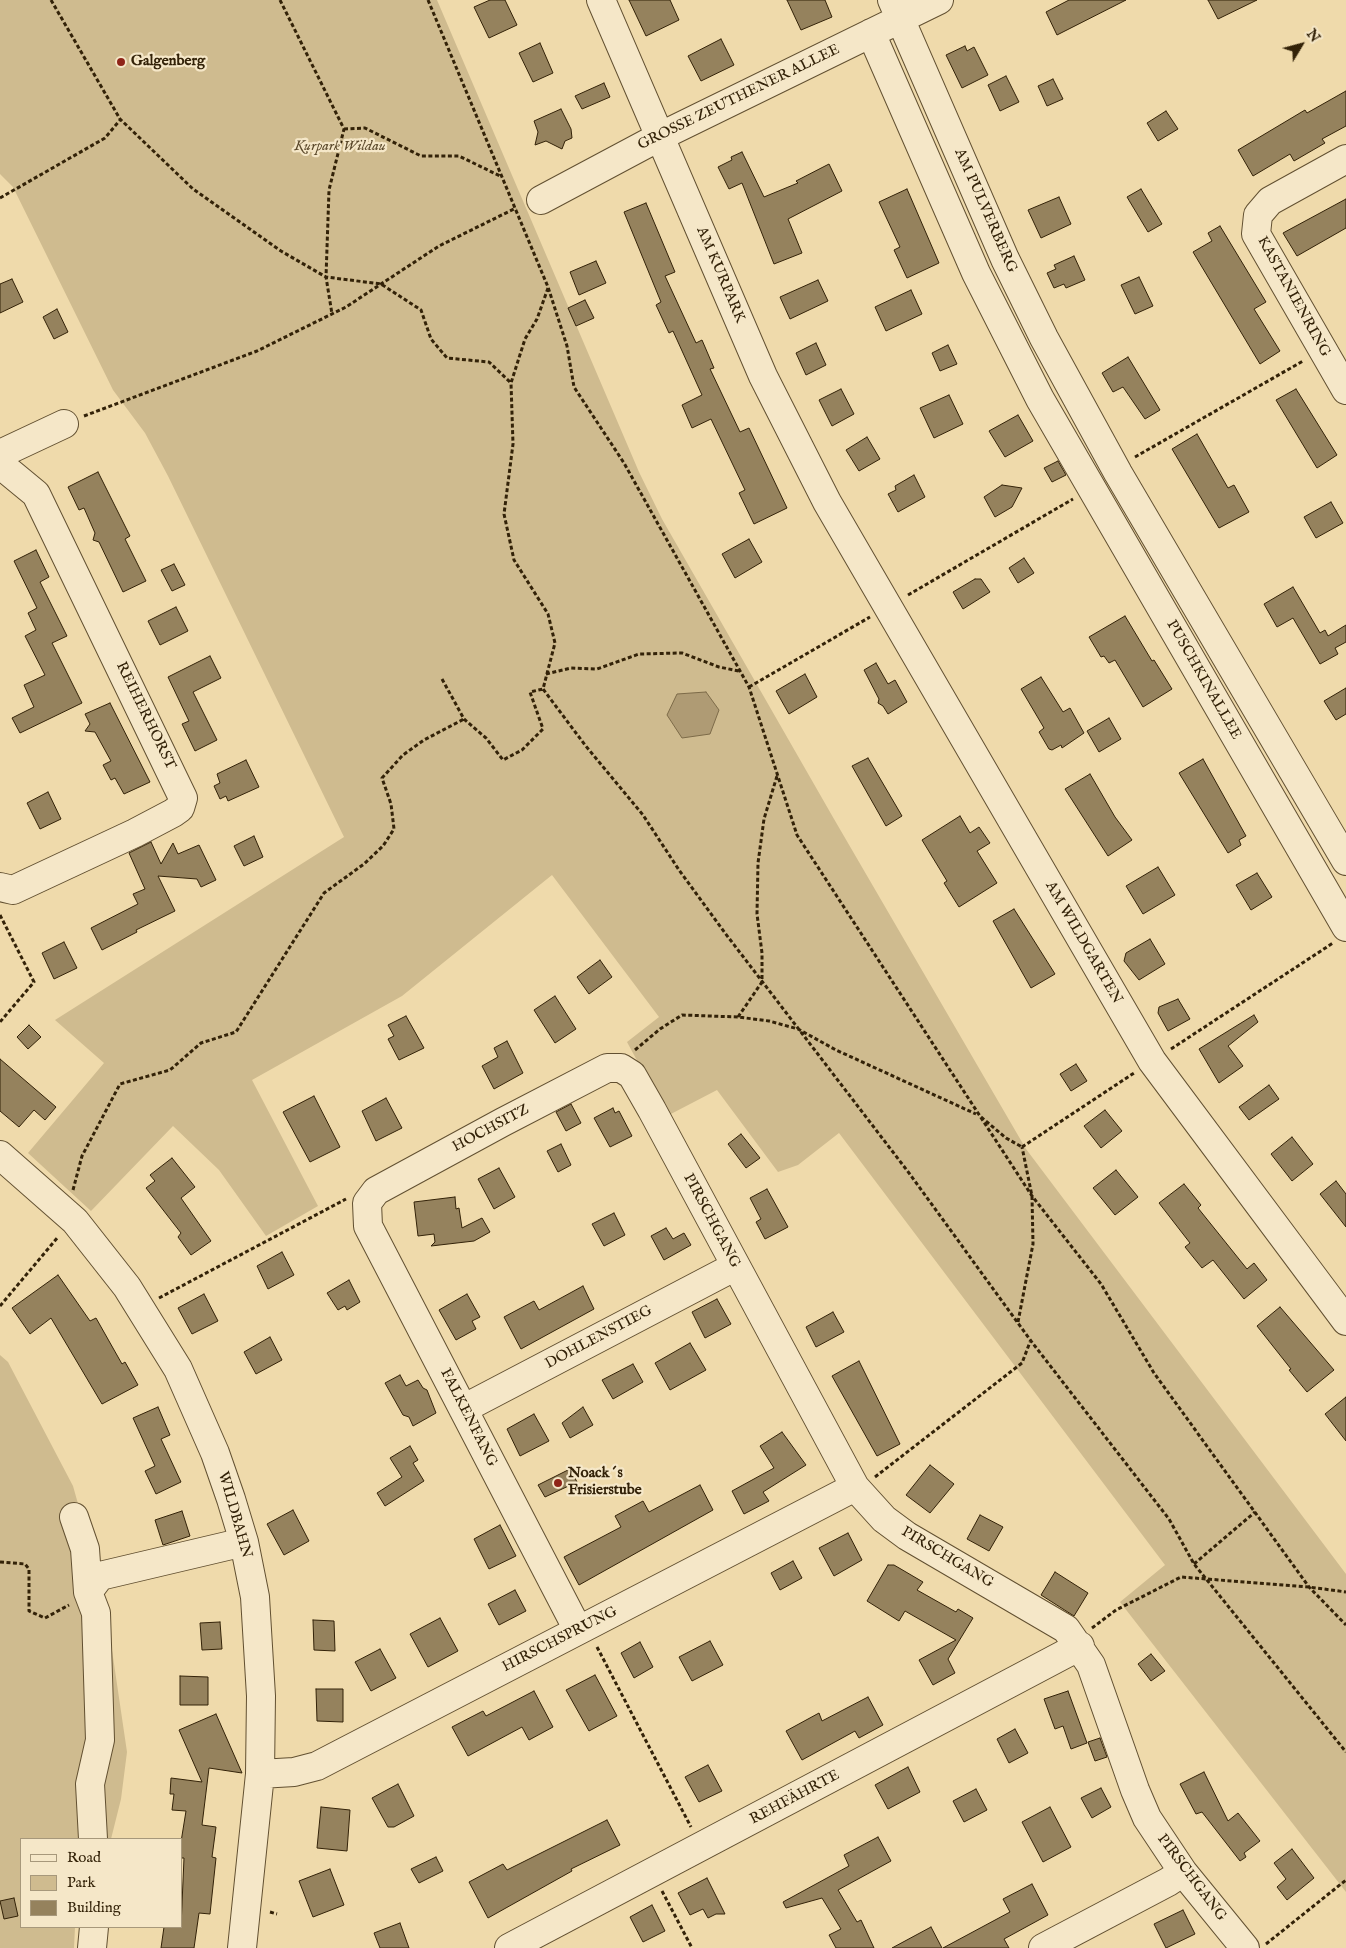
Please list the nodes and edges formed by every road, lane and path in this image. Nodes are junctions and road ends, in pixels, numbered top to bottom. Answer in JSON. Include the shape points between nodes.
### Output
{"nodes":[{"id":1,"x":51,"y":0,"type":"edge"},
{"id":2,"x":280,"y":0,"type":"edge"},
{"id":3,"x":428,"y":0,"type":"edge"},
{"id":4,"x":601,"y":0,"type":"edge"},
{"id":5,"x":939,"y":0,"type":"edge"},
{"id":6,"x":896,"y":9,"type":"edge"},
{"id":7,"x":871,"y":33,"type":"junction"},
{"id":8,"x":120,"y":119,"type":"junction"},
{"id":9,"x":344,"y":129,"type":"junction"},
{"id":10,"x":660,"y":136,"type":"junction"},
{"id":11,"x":1346,"y":159,"type":"edge"},
{"id":12,"x":501,"y":177,"type":"junction"},
{"id":13,"x":0,"y":198,"type":"edge"},
{"id":14,"x":541,"y":200,"type":"joint"},
{"id":15,"x":516,"y":208,"type":"junction"},
{"id":16,"x":326,"y":277,"type":"junction"},
{"id":17,"x":382,"y":284,"type":"junction"},
{"id":18,"x":548,"y":287,"type":"junction"},
{"id":19,"x":332,"y":314,"type":"junction"},
{"id":20,"x":1322,"y":350,"type":"junction"},
{"id":21,"x":510,"y":384,"type":"junction"},
{"id":22,"x":1346,"y":390,"type":"edge"},
{"id":23,"x":1087,"y":417,"type":"joint"},
{"id":24,"x":64,"y":424,"type":"joint"},
{"id":25,"x":1,"y":452,"type":"edge"},
{"id":26,"x":1116,"y":471,"type":"junction"},
{"id":27,"x":1091,"y":488,"type":"junction"},
{"id":28,"x":851,"y":544,"type":"joint"},
{"id":29,"x":888,"y":607,"type":"junction"},
{"id":30,"x":740,"y":672,"type":"junction"},
{"id":31,"x":546,"y":674,"type":"junction"},
{"id":32,"x":442,"y":679,"type":"dead end"},
{"id":33,"x":749,"y":687,"type":"junction"},
{"id":34,"x":543,"y":689,"type":"junction"},
{"id":35,"x":464,"y":719,"type":"junction"},
{"id":36,"x":777,"y":774,"type":"junction"},
{"id":37,"x":1346,"y":861,"type":"edge"},
{"id":38,"x":0,"y":887,"type":"edge"},
{"id":39,"x":0,"y":915,"type":"edge"},
{"id":40,"x":1342,"y":934,"type":"edge"},
{"id":41,"x":762,"y":982,"type":"junction"},
{"id":42,"x":738,"y":1017,"type":"junction"},
{"id":43,"x":0,"y":1022,"type":"edge"},
{"id":44,"x":798,"y":1029,"type":"junction"},
{"id":45,"x":627,"y":1060,"type":"junction"},
{"id":46,"x":1152,"y":1061,"type":"junction"},
{"id":47,"x":978,"y":1114,"type":"junction"},
{"id":48,"x":1022,"y":1147,"type":"junction"},
{"id":49,"x":0,"y":1155,"type":"edge"},
{"id":50,"x":1032,"y":1196,"type":"junction"},
{"id":51,"x":367,"y":1203,"type":"joint"},
{"id":52,"x":321,"y":1212,"type":"dead end"},
{"id":53,"x":67,"y":1213,"type":"junction"},
{"id":54,"x":734,"y":1267,"type":"junction"},
{"id":55,"x":152,"y":1302,"type":"dead end"},
{"id":56,"x":0,"y":1306,"type":"edge"},
{"id":57,"x":1346,"y":1321,"type":"edge"},
{"id":58,"x":1018,"y":1322,"type":"junction"},
{"id":59,"x":1031,"y":1341,"type":"junction"},
{"id":60,"x":463,"y":1409,"type":"junction"},
{"id":61,"x":855,"y":1487,"type":"junction"},
{"id":62,"x":1255,"y":1512,"type":"junction"},
{"id":63,"x":74,"y":1517,"type":"dead end"},
{"id":64,"x":244,"y":1542,"type":"junction"},
{"id":65,"x":0,"y":1562,"type":"edge"},
{"id":66,"x":1194,"y":1564,"type":"junction"},
{"id":67,"x":1205,"y":1577,"type":"junction"},
{"id":68,"x":1309,"y":1587,"type":"junction"},
{"id":69,"x":88,"y":1592,"type":"junction"},
{"id":70,"x":1346,"y":1592,"type":"edge"},
{"id":71,"x":1346,"y":1625,"type":"edge"},
{"id":72,"x":582,"y":1628,"type":"junction"},
{"id":73,"x":1078,"y":1643,"type":"junction"},
{"id":74,"x":1346,"y":1752,"type":"edge"},
{"id":75,"x":260,"y":1774,"type":"junction"},
{"id":76,"x":93,"y":1838,"type":"edge"},
{"id":77,"x":702,"y":1847,"type":"junction"},
{"id":78,"x":1183,"y":1872,"type":"junction"},
{"id":79,"x":652,"y":1873,"type":"junction"},
{"id":80,"x":1346,"y":1880,"type":"edge"},
{"id":81,"x":270,"y":1912,"type":"dead end"},
{"id":82,"x":277,"y":1914,"type":"dead end"},
{"id":83,"x":94,"y":1928,"type":"edge"},
{"id":84,"x":92,"y":1948,"type":"edge"},
{"id":85,"x":242,"y":1948,"type":"edge"},
{"id":86,"x":509,"y":1948,"type":"edge"},
{"id":87,"x":692,"y":1948,"type":"edge"},
{"id":88,"x":1043,"y":1948,"type":"edge"},
{"id":89,"x":1245,"y":1948,"type":"edge"},
{"id":90,"x":1262,"y":1948,"type":"edge"}],
"edges":[{"from":1,"to":8,"type":"path"},
{"from":2,"to":9,"type":"path"},
{"from":3,"to":12,"type":"path"},
{"from":4,"to":10,"type":"street","name":"AM KURPARK"},
{"from":5,"to":6,"type":"street","name":"GROSSE ZEUTHENER ALLEE"},
{"from":6,"to":7,"type":"street","name":"GROSSE ZEUTHENER ALLEE"},
{"from":6,"to":23,"type":"street","name":"AM PULVERBERG","via":[[1005,259]]},
{"from":7,"to":10,"type":"street","name":"GROSSE ZEUTHENER ALLEE"},
{"from":7,"to":27,"type":"street","name":"PUSCHKINALLEE","via":[[976,273],[1059,434]]},
{"from":8,"to":13,"type":"path","via":[[105,138]]},
{"from":8,"to":16,"type":"path","via":[[193,189],[281,251]]},
{"from":9,"to":12,"type":"path","via":[[365,128],[421,156],[459,156]]},
{"from":9,"to":16,"type":"path","via":[[329,190]]},
{"from":10,"to":14,"type":"street","name":"GROSSE ZEUTHENER ALLEE"},
{"from":10,"to":28,"type":"street","name":"AM KURPARK","via":[[771,393]]},
{"from":11,"to":20,"type":"street","name":"KASTANIENRING","via":[[1270,201],[1258,216],[1256,234]]},
{"from":12,"to":15,"type":"path"},
{"from":14,"to":15,"type":"path"},
{"from":15,"to":17,"type":"path","via":[[439,246]]},
{"from":15,"to":18,"type":"path"},
{"from":16,"to":17,"type":"path"},
{"from":16,"to":19,"type":"path"},
{"from":17,"to":19,"type":"path"},
{"from":17,"to":21,"type":"path","via":[[421,310],[431,339],[447,358],[489,362]]},
{"from":18,"to":21,"type":"path"},
{"from":18,"to":30,"type":"path","via":[[567,346],[574,387],[624,463]]},
{"from":19,"to":24,"type":"path","via":[[257,351]]},
{"from":20,"to":22,"type":"street","name":"KASTANIENRING"},
{"from":20,"to":26,"type":"path"},
{"from":21,"to":31,"type":"path","via":[[514,444],[504,514],[514,560],[548,614],[555,643]]},
{"from":23,"to":26,"type":"street","name":"PUSCHKINALLEE"},
{"from":24,"to":25,"type":"street"},
{"from":25,"to":38,"type":"street","name":"REIHERHORST","via":[[7,470],[36,494],[183,798],[180,808],[135,833],[13,890]]},
{"from":26,"to":27,"type":"street"},
{"from":26,"to":37,"type":"street","name":"PUSCHKINALLEE"},
{"from":27,"to":29,"type":"path"},
{"from":27,"to":40,"type":"street","name":"PUSCHKINALLEE"},
{"from":28,"to":29,"type":"street","name":"AM WILDGARTEN"},
{"from":29,"to":33,"type":"path"},
{"from":29,"to":46,"type":"street","name":"AM WILDGARTEN"},
{"from":30,"to":31,"type":"path","via":[[682,653],[639,654],[597,669],[570,668]]},
{"from":30,"to":33,"type":"path"},
{"from":31,"to":34,"type":"path"},
{"from":32,"to":35,"type":"path"},
{"from":33,"to":36,"type":"path"},
{"from":34,"to":35,"type":"path","via":[[530,692],[543,730],[522,750],[503,760],[486,738]]},
{"from":34,"to":41,"type":"path","via":[[643,815],[679,870]]},
{"from":35,"to":53,"type":"path","via":[[403,755],[382,778],[391,804],[394,829],[383,846],[364,864],[324,893],[236,1032],[201,1043],[170,1070],[120,1084],[82,1156]]},
{"from":36,"to":41,"type":"path","via":[[764,819],[758,863],[757,914]]},
{"from":36,"to":47,"type":"path","via":[[797,835]]},
{"from":39,"to":43,"type":"path","via":[[34,982]]},
{"from":40,"to":46,"type":"path"},
{"from":41,"to":42,"type":"path"},
{"from":41,"to":44,"type":"path"},
{"from":42,"to":44,"type":"path"},
{"from":42,"to":45,"type":"path","via":[[682,1015],[660,1029]]},
{"from":44,"to":47,"type":"path","via":[[836,1050]]},
{"from":44,"to":58,"type":"path"},
{"from":45,"to":51,"type":"street","name":"HOCHSITZ","via":[[376,1191]]},
{"from":45,"to":54,"type":"street","name":"PIRSCHGANG"},
{"from":46,"to":48,"type":"path"},
{"from":46,"to":57,"type":"street","name":"AM WILDGARTEN"},
{"from":47,"to":48,"type":"path"},
{"from":47,"to":50,"type":"path"},
{"from":48,"to":50,"type":"path"},
{"from":49,"to":53,"type":"street","name":"WILDBAHN"},
{"from":50,"to":58,"type":"path","via":[[1033,1244]]},
{"from":50,"to":62,"type":"path","via":[[1101,1284],[1154,1373]]},
{"from":51,"to":60,"type":"street","name":"FALKENFANG","via":[[368,1226]]},
{"from":52,"to":55,"type":"path"},
{"from":53,"to":56,"type":"path","via":[[63,1231]]},
{"from":53,"to":64,"type":"street","name":"WILDBAHN","via":[[127,1287],[178,1369],[215,1453]]},
{"from":54,"to":60,"type":"street","name":"DOHLENSTIEG"},
{"from":54,"to":61,"type":"street","name":"PIRSCHGANG"},
{"from":58,"to":59,"type":"path"},
{"from":59,"to":61,"type":"path","via":[[1022,1363],[868,1482]]},
{"from":59,"to":66,"type":"path","via":[[1169,1519]]},
{"from":60,"to":72,"type":"street","name":"FALKENFANG"},
{"from":61,"to":72,"type":"street","name":"HIRSCHSPRUNG"},
{"from":61,"to":73,"type":"street","name":"PIRSCHGANG","via":[[884,1519],[907,1536],[1048,1617],[1066,1629]]},
{"from":62,"to":66,"type":"path"},
{"from":62,"to":68,"type":"path"},
{"from":63,"to":69,"type":"street","via":[[85,1548]]},
{"from":64,"to":69,"type":"street","via":[[100,1576]]},
{"from":64,"to":75,"type":"street","name":"WILDBAHN","via":[[255,1597],[260,1663]]},
{"from":65,"to":69,"type":"path","via":[[25,1564],[29,1569],[29,1610],[45,1618]]},
{"from":66,"to":67,"type":"path"},
{"from":67,"to":68,"type":"path"},
{"from":67,"to":73,"type":"path","via":[[1181,1577],[1116,1610]]},
{"from":67,"to":74,"type":"path"},
{"from":68,"to":70,"type":"path"},
{"from":68,"to":71,"type":"path"},
{"from":69,"to":76,"type":"street","via":[[96,1613],[100,1740],[90,1784]]},
{"from":72,"to":75,"type":"street","name":"HIRSCHSPRUNG","via":[[317,1766],[294,1772]]},
{"from":72,"to":77,"type":"path"},
{"from":73,"to":77,"type":"street","name":"REHFÄHRTE"},
{"from":73,"to":78,"type":"street","name":"PIRSCHGANG","via":[[1091,1665],[1135,1790],[1148,1818]]},
{"from":75,"to":85,"type":"street","name":"WILDBAHN"},
{"from":77,"to":79,"type":"street","name":"REHFÄHRTE"},
{"from":78,"to":88,"type":"street"},
{"from":78,"to":89,"type":"street","name":"PIRSCHGANG"},
{"from":79,"to":86,"type":"street","name":"REHFÄHRTE"},
{"from":79,"to":87,"type":"path"},
{"from":80,"to":90,"type":"path"},
{"from":81,"to":82,"type":"path"},
{"from":83,"to":84,"type":"street"}]}
